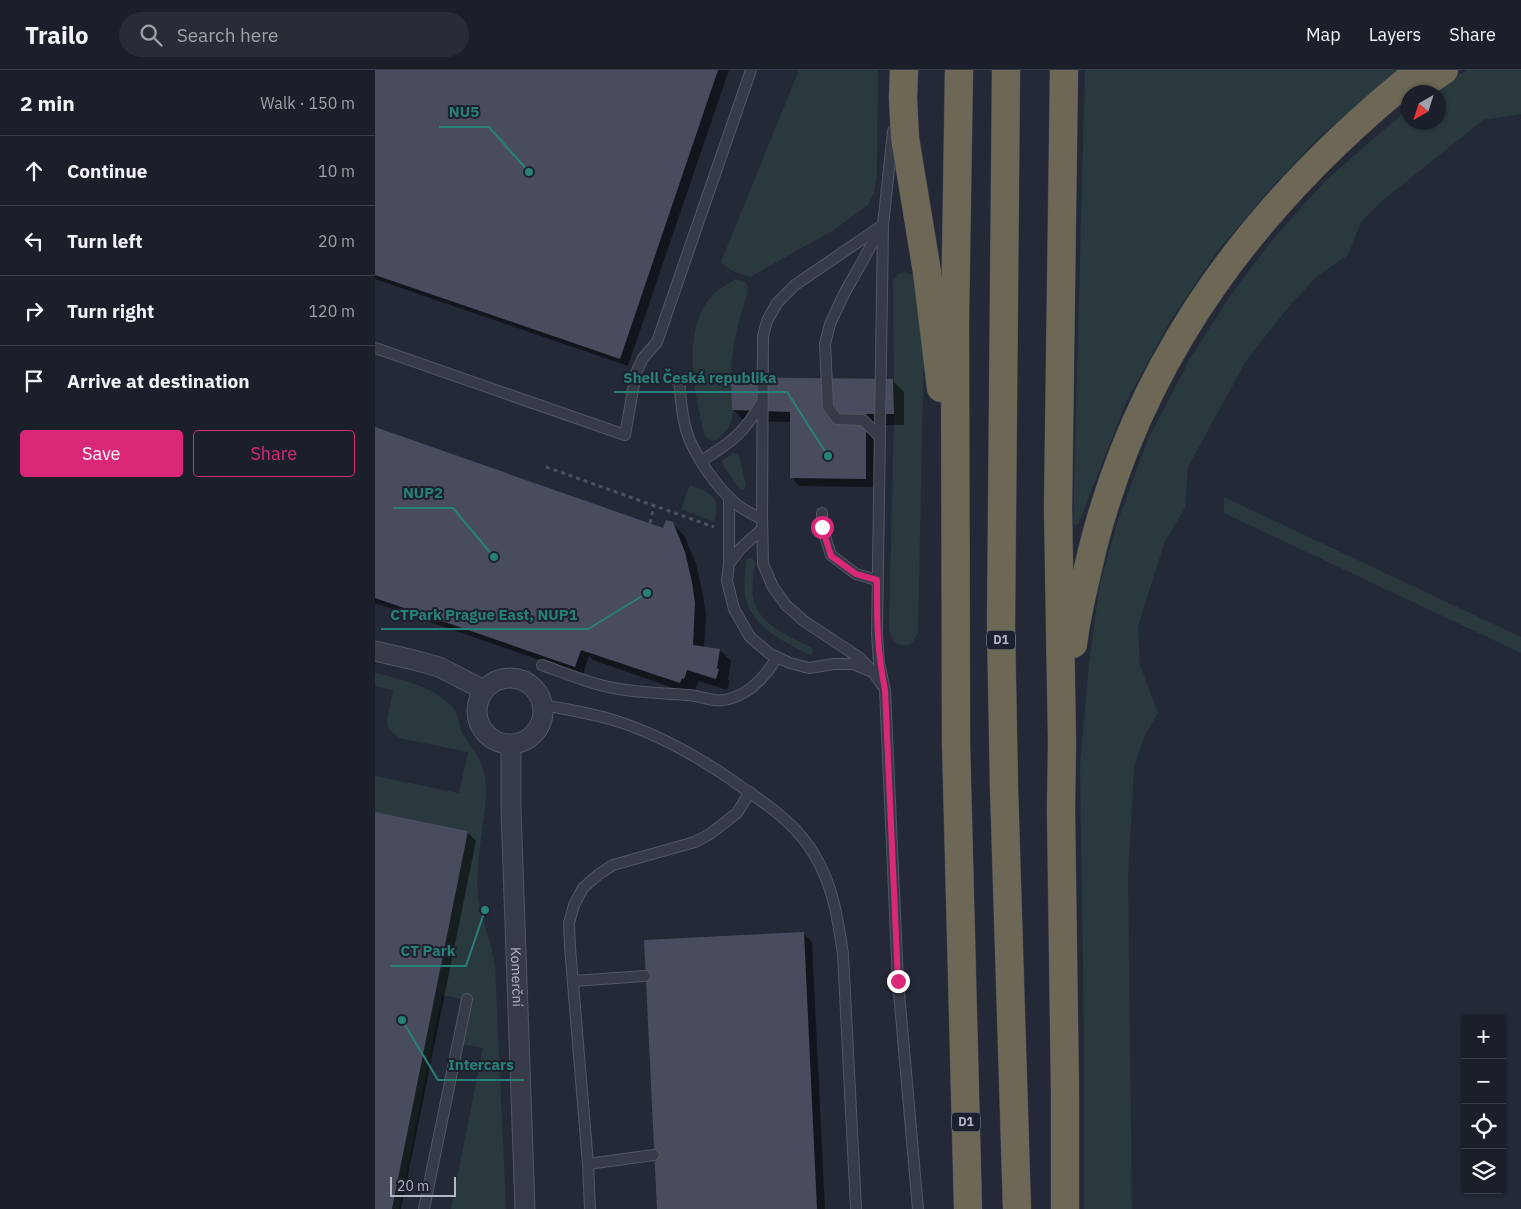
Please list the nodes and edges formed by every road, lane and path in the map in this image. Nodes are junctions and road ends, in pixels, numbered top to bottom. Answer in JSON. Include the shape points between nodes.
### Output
{"nodes":[{"id":1,"x":751,"y":70,"type":"edge"},
{"id":2,"x":902,"y":70,"type":"edge"},
{"id":3,"x":959,"y":70,"type":"edge"},
{"id":4,"x":1005,"y":70,"type":"edge"},
{"id":5,"x":1064,"y":70,"type":"edge"},
{"id":6,"x":1420,"y":70,"type":"edge"},
{"id":7,"x":1444,"y":70,"type":"edge"},
{"id":8,"x":1422,"y":85,"type":"edge"},
{"id":9,"x":1401,"y":101,"type":"edge"},
{"id":10,"x":1325,"y":154,"type":"junction"},
{"id":11,"x":883,"y":225,"type":"junction"},
{"id":12,"x":375,"y":348,"type":"edge"},
{"id":13,"x":679,"y":380,"type":"dead end"},
{"id":14,"x":762,"y":402,"type":"junction"},
{"id":15,"x":879,"y":436,"type":"junction"},
{"id":16,"x":701,"y":461,"type":"junction"},
{"id":17,"x":546,"y":467,"type":"dead end"},
{"id":18,"x":955,"y":478,"type":"junction"},
{"id":19,"x":729,"y":497,"type":"junction"},
{"id":20,"x":655,"y":506,"type":"junction"},
{"id":21,"x":822,"y":512,"type":"dead end"},
{"id":22,"x":762,"y":518,"type":"junction"},
{"id":23,"x":650,"y":523,"type":"dead end"},
{"id":24,"x":762,"y":529,"type":"junction"},
{"id":25,"x":729,"y":532,"type":"junction"},
{"id":26,"x":729,"y":564,"type":"junction"},
{"id":27,"x":877,"y":580,"type":"junction"},
{"id":28,"x":375,"y":651,"type":"edge"},
{"id":29,"x":777,"y":657,"type":"junction"},
{"id":30,"x":542,"y":665,"type":"dead end"},
{"id":31,"x":873,"y":672,"type":"junction"},
{"id":32,"x":484,"y":690,"type":"junction"},
{"id":33,"x":885,"y":690,"type":"junction"},
{"id":34,"x":543,"y":705,"type":"junction"},
{"id":35,"x":1062,"y":742,"type":"junction"},
{"id":36,"x":511,"y":745,"type":"junction"},
{"id":37,"x":750,"y":792,"type":"junction"},
{"id":38,"x":645,"y":976,"type":"dead end"},
{"id":39,"x":573,"y":981,"type":"junction"},
{"id":40,"x":467,"y":1000,"type":"dead end"},
{"id":41,"x":654,"y":1156,"type":"dead end"},
{"id":42,"x":588,"y":1164,"type":"junction"},
{"id":43,"x":424,"y":1209,"type":"edge"},
{"id":44,"x":525,"y":1209,"type":"edge"},
{"id":45,"x":590,"y":1209,"type":"edge"},
{"id":46,"x":857,"y":1209,"type":"edge"},
{"id":47,"x":918,"y":1209,"type":"edge"},
{"id":48,"x":968,"y":1209,"type":"edge"},
{"id":49,"x":1017,"y":1209,"type":"edge"},
{"id":50,"x":1065,"y":1209,"type":"edge"}],
"edges":[{"from":1,"to":12,"type":"lane","via":[[657,342],[643,358],[636,373],[625,436]]},
{"from":2,"to":11,"type":"lane"},
{"from":2,"to":18,"type":"highway","via":[[905,138]]},
{"from":3,"to":18,"type":"highway","number":"D1"},
{"from":4,"to":49,"type":"highway","number":"D1","via":[[1001,626]]},
{"from":5,"to":35,"type":"highway","via":[[1058,490]]},
{"from":6,"to":10,"type":"highway","via":[[1381,101]]},
{"from":7,"to":8,"type":"highway"},
{"from":9,"to":10,"type":"highway"},
{"from":10,"to":35,"type":"highway","via":[[1279,200],[1215,281],[1186,324],[1145,402],[1112,483],[1077,614]]},
{"from":11,"to":14,"type":"lane","via":[[795,285],[777,304],[763,336]]},
{"from":11,"to":15,"type":"lane"},
{"from":11,"to":15,"type":"lane","via":[[843,294],[825,344],[828,407],[837,419],[863,420]]},
{"from":13,"to":16,"type":"lane","via":[[684,420]]},
{"from":14,"to":16,"type":"lane","via":[[750,424],[730,444]]},
{"from":14,"to":22,"type":"lane"},
{"from":15,"to":27,"type":"lane"},
{"from":16,"to":19,"type":"lane"},
{"from":17,"to":20,"type":"path"},
{"from":18,"to":48,"type":"highway","number":"D1","via":[[956,742]]},
{"from":19,"to":22,"type":"lane","via":[[747,512]]},
{"from":19,"to":25,"type":"lane"},
{"from":20,"to":23,"type":"path"},
{"from":20,"to":25,"type":"path"},
{"from":21,"to":27,"type":"lane","via":[[822,527],[831,556],[856,574]]},
{"from":22,"to":24,"type":"lane"},
{"from":24,"to":26,"type":"lane"},
{"from":24,"to":31,"type":"lane","via":[[763,564],[773,587],[786,605],[803,621],[860,658]]},
{"from":25,"to":26,"type":"lane"},
{"from":26,"to":29,"type":"lane","via":[[727,581],[734,609],[750,637]]},
{"from":27,"to":33,"type":"lane","via":[[879,663]]},
{"from":28,"to":32,"type":"street","via":[[439,667]]},
{"from":29,"to":30,"type":"lane","via":[[768,673],[750,688],[728,699],[713,700],[619,689]]},
{"from":29,"to":31,"type":"lane","via":[[809,668],[853,664]]},
{"from":31,"to":33,"type":"lane"},
{"from":32,"to":34,"type":"street","via":[[502,678],[513,678],[533,686]]},
{"from":32,"to":36,"type":"street","via":[[476,710],[478,720],[490,738]]},
{"from":33,"to":47,"type":"lane","via":[[898,981]]},
{"from":34,"to":36,"type":"street","via":[[541,724],[536,732],[529,739]]},
{"from":34,"to":37,"type":"lane","via":[[612,720],[655,737],[699,758]]},
{"from":35,"to":50,"type":"highway"},
{"from":36,"to":44,"type":"street","name":"Komerční"},
{"from":37,"to":39,"type":"lane","via":[[737,813],[711,834],[695,842],[613,866],[583,888],[569,923]]},
{"from":37,"to":46,"type":"lane","via":[[797,830],[827,880],[836,912],[843,954]]},
{"from":38,"to":39,"type":"lane"},
{"from":39,"to":42,"type":"lane"},
{"from":40,"to":43,"type":"lane"},
{"from":41,"to":42,"type":"lane"},
{"from":42,"to":45,"type":"lane"}]}
